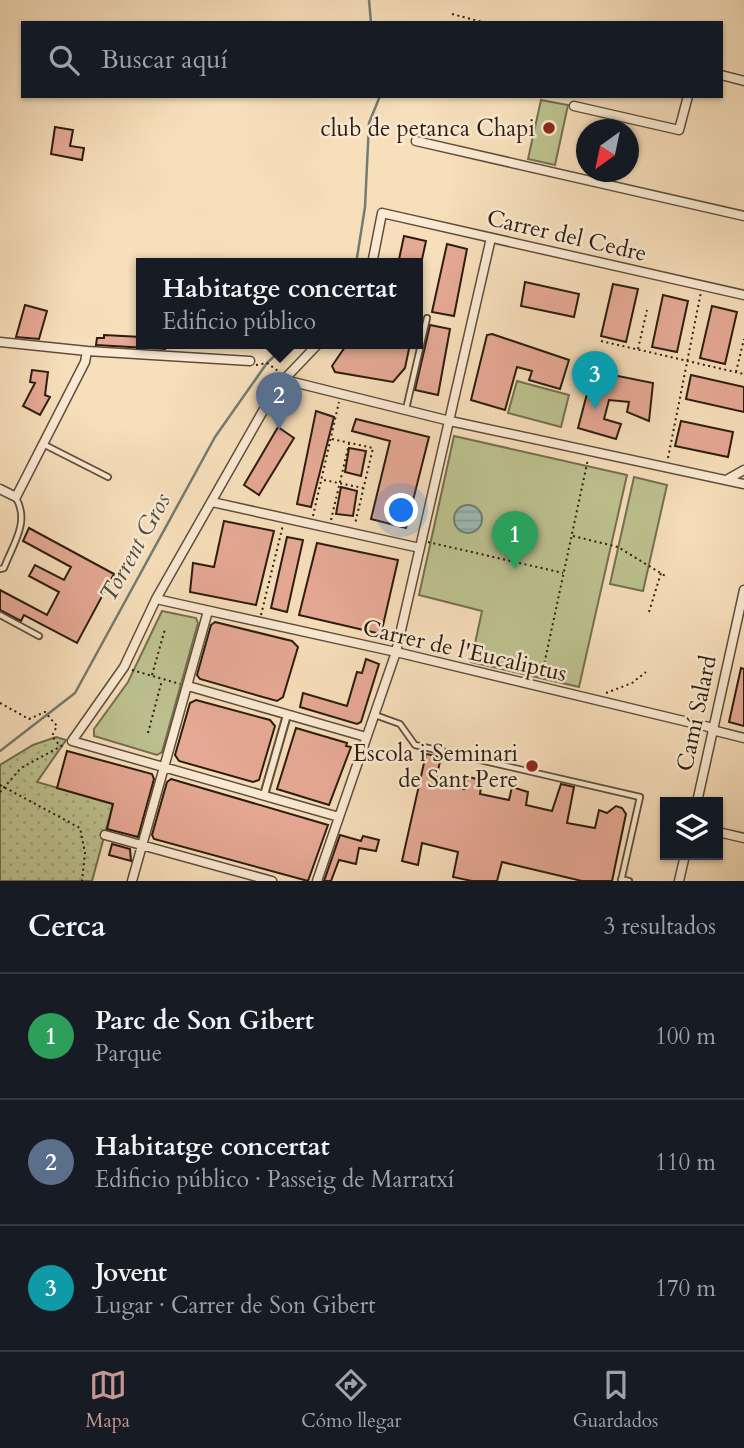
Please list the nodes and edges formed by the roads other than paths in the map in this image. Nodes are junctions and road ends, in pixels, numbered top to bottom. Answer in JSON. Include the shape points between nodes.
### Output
{"nodes":[{"id":1,"x":723,"y":76,"type":"edge"},
{"id":2,"x":744,"y":81,"type":"edge"},
{"id":3,"x":688,"y":98,"type":"edge"},
{"id":4,"x":574,"y":106,"type":"dead end"},
{"id":5,"x":416,"y":141,"type":"dead end"},
{"id":6,"x":744,"y":216,"type":"edge"},
{"id":7,"x":491,"y":238,"type":"junction"},
{"id":8,"x":373,"y":258,"type":"edge"},
{"id":9,"x":744,"y":295,"type":"edge"},
{"id":10,"x":427,"y":318,"type":"dead end"},
{"id":11,"x":423,"y":336,"type":"edge"},
{"id":12,"x":0,"y":342,"type":"edge"},
{"id":13,"x":313,"y":349,"type":"edge"},
{"id":14,"x":420,"y":349,"type":"edge"},
{"id":15,"x":87,"y":352,"type":"junction"},
{"id":16,"x":250,"y":360,"type":"road end"},
{"id":17,"x":285,"y":380,"type":"junction"},
{"id":18,"x":406,"y":410,"type":"junction"},
{"id":19,"x":450,"y":421,"type":"junction"},
{"id":20,"x":43,"y":444,"type":"junction"},
{"id":21,"x":744,"y":470,"type":"edge"},
{"id":22,"x":108,"y":477,"type":"dead end"},
{"id":23,"x":728,"y":479,"type":"junction"},
{"id":24,"x":744,"y":484,"type":"edge"},
{"id":25,"x":0,"y":489,"type":"edge"},
{"id":26,"x":16,"y":498,"type":"junction"},
{"id":27,"x":212,"y":502,"type":"junction"},
{"id":28,"x":421,"y":545,"type":"junction"},
{"id":29,"x":0,"y":569,"type":"edge"},
{"id":30,"x":744,"y":590,"type":"edge"},
{"id":31,"x":156,"y":599,"type":"junction"},
{"id":32,"x":208,"y":611,"type":"junction"},
{"id":33,"x":0,"y":615,"type":"edge"},
{"id":34,"x":741,"y":615,"type":"edge"},
{"id":35,"x":39,"y":636,"type":"dead end"},
{"id":36,"x":396,"y":652,"type":"junction"},
{"id":37,"x":188,"y":686,"type":"junction"},
{"id":38,"x":287,"y":715,"type":"junction"},
{"id":39,"x":374,"y":715,"type":"junction"},
{"id":40,"x":713,"y":729,"type":"junction"},
{"id":41,"x":366,"y":737,"type":"junction"},
{"id":42,"x":744,"y":738,"type":"edge"},
{"id":43,"x":164,"y":767,"type":"junction"},
{"id":44,"x":264,"y":795,"type":"junction"},
{"id":45,"x":698,"y":797,"type":"edge"},
{"id":46,"x":339,"y":817,"type":"junction"},
{"id":47,"x":723,"y":833,"type":"edge"},
{"id":48,"x":105,"y":835,"type":"dead end"},
{"id":49,"x":744,"y":838,"type":"edge"},
{"id":50,"x":142,"y":845,"type":"junction"},
{"id":51,"x":684,"y":860,"type":"edge"},
{"id":52,"x":621,"y":880,"type":"edge"},
{"id":53,"x":132,"y":881,"type":"edge"},
{"id":54,"x":272,"y":881,"type":"edge"},
{"id":55,"x":317,"y":881,"type":"edge"},
{"id":56,"x":629,"y":881,"type":"edge"},
{"id":57,"x":679,"y":881,"type":"edge"}],
"edges":[{"from":1,"to":2,"type":"street"},
{"from":3,"to":4,"type":"street","via":[[680,130]]},
{"from":5,"to":6,"type":"street"},
{"from":7,"to":8,"type":"street","name":"Carrer del Cedre","via":[[382,213]]},
{"from":7,"to":9,"type":"street","name":"Carrer del Cedre"},
{"from":7,"to":19,"type":"street"},
{"from":10,"to":11,"type":"lane"},
{"from":12,"to":15,"type":"street"},
{"from":13,"to":17,"type":"street"},
{"from":14,"to":18,"type":"lane"},
{"from":15,"to":16,"type":"street"},
{"from":15,"to":20,"type":"street"},
{"from":17,"to":18,"type":"street"},
{"from":17,"to":27,"type":"street","via":[[276,388]]},
{"from":18,"to":19,"type":"street"},
{"from":19,"to":23,"type":"street"},
{"from":19,"to":28,"type":"street"},
{"from":20,"to":22,"type":"lane"},
{"from":20,"to":26,"type":"street"},
{"from":21,"to":23,"type":"street"},
{"from":23,"to":24,"type":"street"},
{"from":25,"to":26,"type":"street"},
{"from":26,"to":29,"type":"lane","via":[[23,510],[22,523]]},
{"from":27,"to":28,"type":"street"},
{"from":27,"to":31,"type":"street"},
{"from":28,"to":36,"type":"street"},
{"from":30,"to":34,"type":"street","name":"Camí Salard"},
{"from":31,"to":32,"type":"street","name":"Carrer de l'Eucaliptus"},
{"from":31,"to":43,"type":"street","via":[[124,667],[72,741]]},
{"from":32,"to":36,"type":"street","name":"Carrer de l'Eucaliptus"},
{"from":32,"to":37,"type":"street"},
{"from":33,"to":35,"type":"lane"},
{"from":34,"to":40,"type":"street","name":"Camí Salard"},
{"from":36,"to":39,"type":"street"},
{"from":36,"to":40,"type":"street","name":"Carrer de l'Eucaliptus"},
{"from":37,"to":38,"type":"street"},
{"from":37,"to":43,"type":"street"},
{"from":38,"to":41,"type":"street"},
{"from":38,"to":44,"type":"street"},
{"from":39,"to":41,"type":"street"},
{"from":39,"to":52,"type":"lane","via":[[400,724],[415,745],[640,797]]},
{"from":40,"to":42,"type":"street","name":"Carrer de l'Eucaliptus"},
{"from":40,"to":45,"type":"street","name":"Camí Salard"},
{"from":41,"to":46,"type":"street"},
{"from":43,"to":44,"type":"street"},
{"from":43,"to":50,"type":"street"},
{"from":44,"to":46,"type":"street"},
{"from":46,"to":55,"type":"street"},
{"from":47,"to":49,"type":"street"},
{"from":48,"to":50,"type":"street"},
{"from":50,"to":53,"type":"street"},
{"from":50,"to":54,"type":"street"},
{"from":51,"to":57,"type":"street"},
{"from":52,"to":56,"type":"lane"}]}
